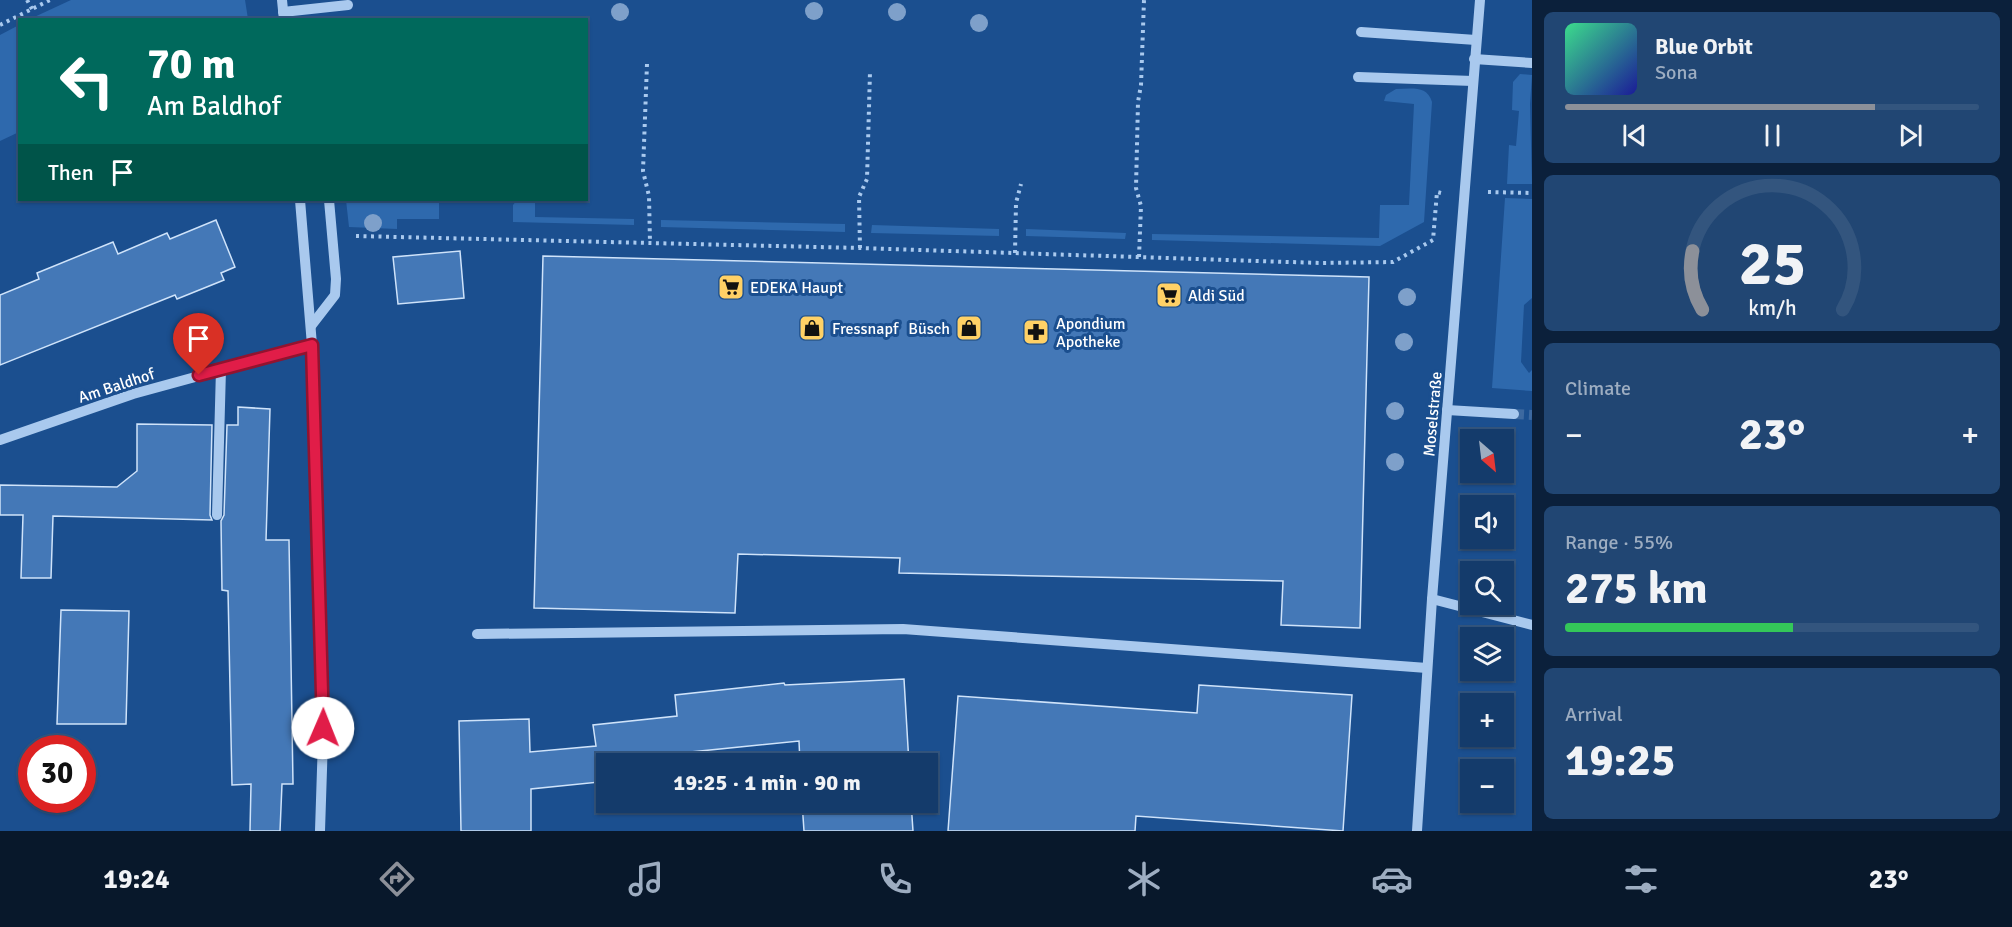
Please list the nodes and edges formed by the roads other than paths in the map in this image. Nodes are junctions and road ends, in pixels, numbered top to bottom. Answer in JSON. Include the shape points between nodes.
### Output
{"nodes":[{"id":1,"x":282,"y":0,"type":"edge"},
{"id":2,"x":1480,"y":0,"type":"edge"},
{"id":3,"x":348,"y":4,"type":"dead end"},
{"id":4,"x":284,"y":16,"type":"edge"},
{"id":5,"x":1360,"y":32,"type":"dead end"},
{"id":6,"x":1476,"y":40,"type":"junction"},
{"id":7,"x":1474,"y":59,"type":"junction"},
{"id":8,"x":1532,"y":63,"type":"edge"},
{"id":9,"x":1358,"y":77,"type":"dead end"},
{"id":10,"x":1473,"y":81,"type":"junction"},
{"id":11,"x":300,"y":201,"type":"edge"},
{"id":12,"x":329,"y":201,"type":"edge"},
{"id":13,"x":311,"y":326,"type":"junction"},
{"id":14,"x":312,"y":345,"type":"junction"},
{"id":15,"x":221,"y":369,"type":"junction"},
{"id":16,"x":1447,"y":410,"type":"junction"},
{"id":17,"x":1514,"y":414,"type":"tunnel mouth"},
{"id":18,"x":0,"y":440,"type":"edge"},
{"id":19,"x":218,"y":515,"type":"dead end"},
{"id":20,"x":1432,"y":599,"type":"junction"},
{"id":21,"x":1532,"y":625,"type":"edge"},
{"id":22,"x":477,"y":634,"type":"dead end"},
{"id":23,"x":1427,"y":668,"type":"junction"},
{"id":24,"x":320,"y":831,"type":"edge"},
{"id":25,"x":1417,"y":831,"type":"edge"}],
"edges":[{"from":1,"to":4,"type":"street"},
{"from":2,"to":6,"type":"street","name":"Moselstraße"},
{"from":3,"to":4,"type":"street"},
{"from":5,"to":6,"type":"street"},
{"from":6,"to":7,"type":"street","name":"Moselstraße"},
{"from":7,"to":8,"type":"street"},
{"from":7,"to":10,"type":"street","name":"Moselstraße"},
{"from":9,"to":10,"type":"street"},
{"from":10,"to":16,"type":"street","name":"Moselstraße"},
{"from":11,"to":13,"type":"street"},
{"from":12,"to":13,"type":"street","via":[[335,295]]},
{"from":13,"to":14,"type":"street"},
{"from":14,"to":15,"type":"street","name":"Am Baldhof"},
{"from":14,"to":24,"type":"street","via":[[324,708]]},
{"from":15,"to":18,"type":"street","name":"Am Baldhof","via":[[133,394]]},
{"from":15,"to":19,"type":"street"},
{"from":16,"to":17,"type":"street"},
{"from":16,"to":20,"type":"street","name":"Moselstraße"},
{"from":20,"to":21,"type":"street"},
{"from":20,"to":23,"type":"street","name":"Moselstraße"},
{"from":22,"to":23,"type":"street","via":[[903,629]]},
{"from":23,"to":25,"type":"street","name":"Moselstraße"}]}
